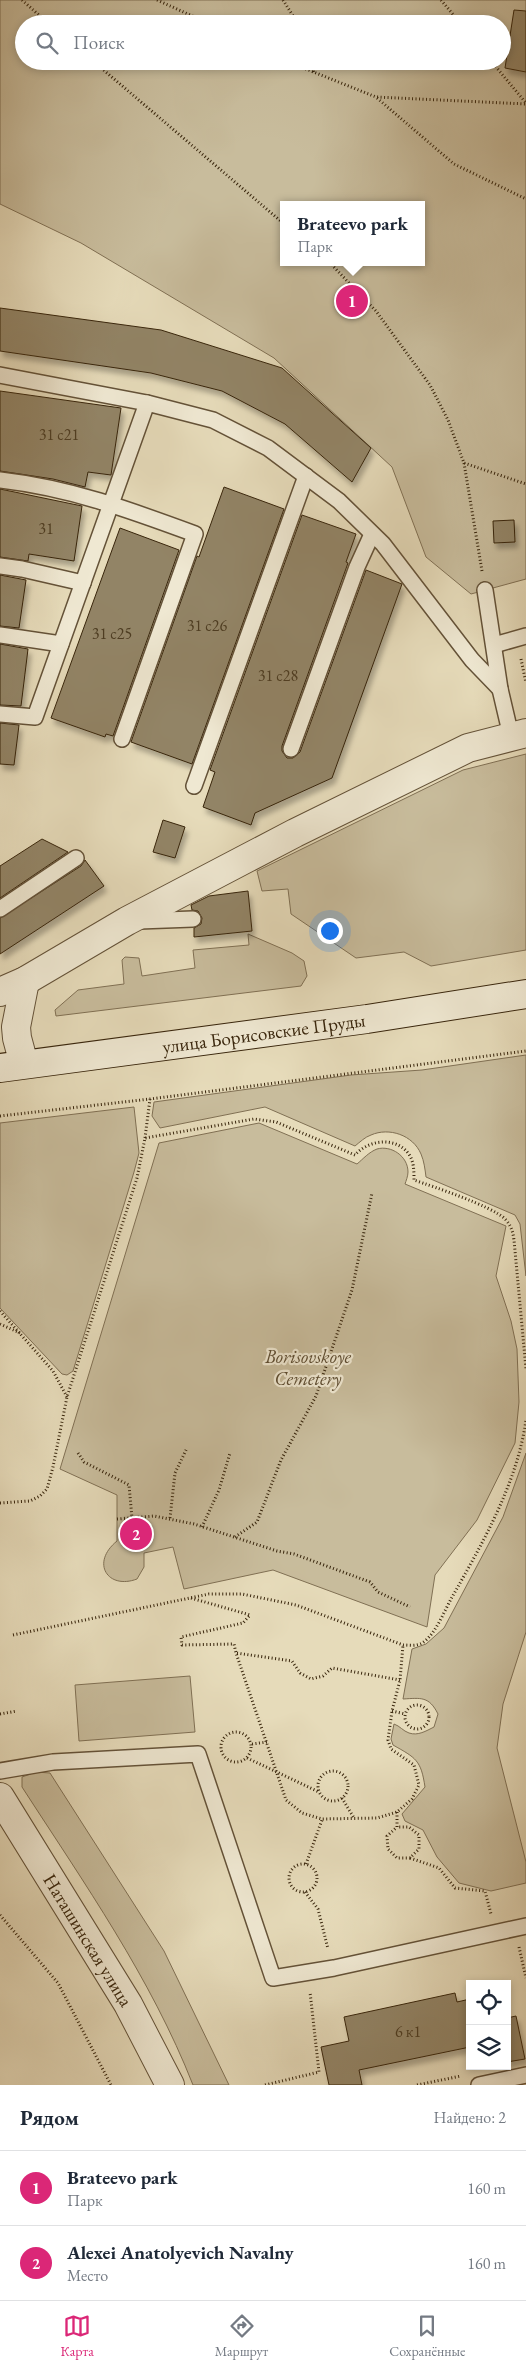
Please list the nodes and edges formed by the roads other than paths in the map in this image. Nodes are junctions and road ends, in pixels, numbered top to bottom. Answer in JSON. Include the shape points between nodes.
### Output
{"nodes":[{"id":1,"x":0,"y":375,"type":"edge"},
{"id":2,"x":147,"y":403,"type":"junction"},
{"id":3,"x":306,"y":476,"type":"junction"},
{"id":4,"x":0,"y":480,"type":"edge"},
{"id":5,"x":112,"y":503,"type":"junction"},
{"id":6,"x":372,"y":534,"type":"junction"},
{"id":7,"x":0,"y":566,"type":"edge"},
{"id":8,"x":83,"y":583,"type":"junction"},
{"id":9,"x":485,"y":590,"type":"road end"},
{"id":10,"x":0,"y":635,"type":"edge"},
{"id":11,"x":526,"y":636,"type":"edge"},
{"id":12,"x":61,"y":644,"type":"junction"},
{"id":13,"x":494,"y":645,"type":"junction"},
{"id":14,"x":500,"y":689,"type":"junction"},
{"id":15,"x":0,"y":714,"type":"edge"},
{"id":16,"x":518,"y":734,"type":"edge"},
{"id":17,"x":122,"y":739,"type":"dead end"},
{"id":18,"x":291,"y":749,"type":"dead end"},
{"id":19,"x":194,"y":786,"type":"dead end"},
{"id":20,"x":76,"y":858,"type":"dead end"},
{"id":21,"x":0,"y":909,"type":"edge"},
{"id":22,"x":193,"y":919,"type":"dead end"},
{"id":23,"x":127,"y":921,"type":"junction"},
{"id":24,"x":25,"y":981,"type":"junction"},
{"id":25,"x":0,"y":992,"type":"edge"},
{"id":26,"x":526,"y":994,"type":"edge"},
{"id":27,"x":0,"y":1002,"type":"edge"},
{"id":28,"x":12,"y":1066,"type":"edge"},
{"id":29,"x":0,"y":1771,"type":"edge"},
{"id":30,"x":0,"y":1797,"type":"edge"},
{"id":31,"x":526,"y":1926,"type":"edge"},
{"id":32,"x":526,"y":2075,"type":"edge"},
{"id":33,"x":170,"y":2085,"type":"edge"},
{"id":34,"x":479,"y":2085,"type":"edge"}],
"edges":[{"from":1,"to":2,"type":"lane"},
{"from":2,"to":3,"type":"lane","via":[[213,420],[268,448]]},
{"from":2,"to":5,"type":"lane"},
{"from":3,"to":6,"type":"lane","via":[[339,500]]},
{"from":3,"to":19,"type":"lane"},
{"from":4,"to":5,"type":"lane","via":[[28,483]]},
{"from":5,"to":8,"type":"lane"},
{"from":5,"to":17,"type":"lane","via":[[195,534]]},
{"from":6,"to":14,"type":"lane","via":[[421,591],[472,660]]},
{"from":6,"to":18,"type":"lane"},
{"from":7,"to":8,"type":"lane"},
{"from":8,"to":12,"type":"lane"},
{"from":9,"to":13,"type":"lane"},
{"from":10,"to":12,"type":"lane"},
{"from":11,"to":13,"type":"lane"},
{"from":12,"to":15,"type":"lane","via":[[35,717]]},
{"from":13,"to":14,"type":"lane"},
{"from":14,"to":16,"type":"lane"},
{"from":16,"to":23,"type":"street","via":[[468,748]]},
{"from":20,"to":21,"type":"lane"},
{"from":22,"to":23,"type":"lane"},
{"from":23,"to":24,"type":"street"},
{"from":24,"to":25,"type":"street"},
{"from":24,"to":27,"type":"street"},
{"from":24,"to":28,"type":"street"},
{"from":26,"to":28,"type":"street","name":"улица Борисовские Пруды","via":[[367,1019]]},
{"from":29,"to":31,"type":"lane","via":[[53,1762],[198,1754],[273,1978]]},
{"from":30,"to":33,"type":"street","name":"Наташинская улица","via":[[128,2004]]},
{"from":32,"to":34,"type":"lane"}]}
